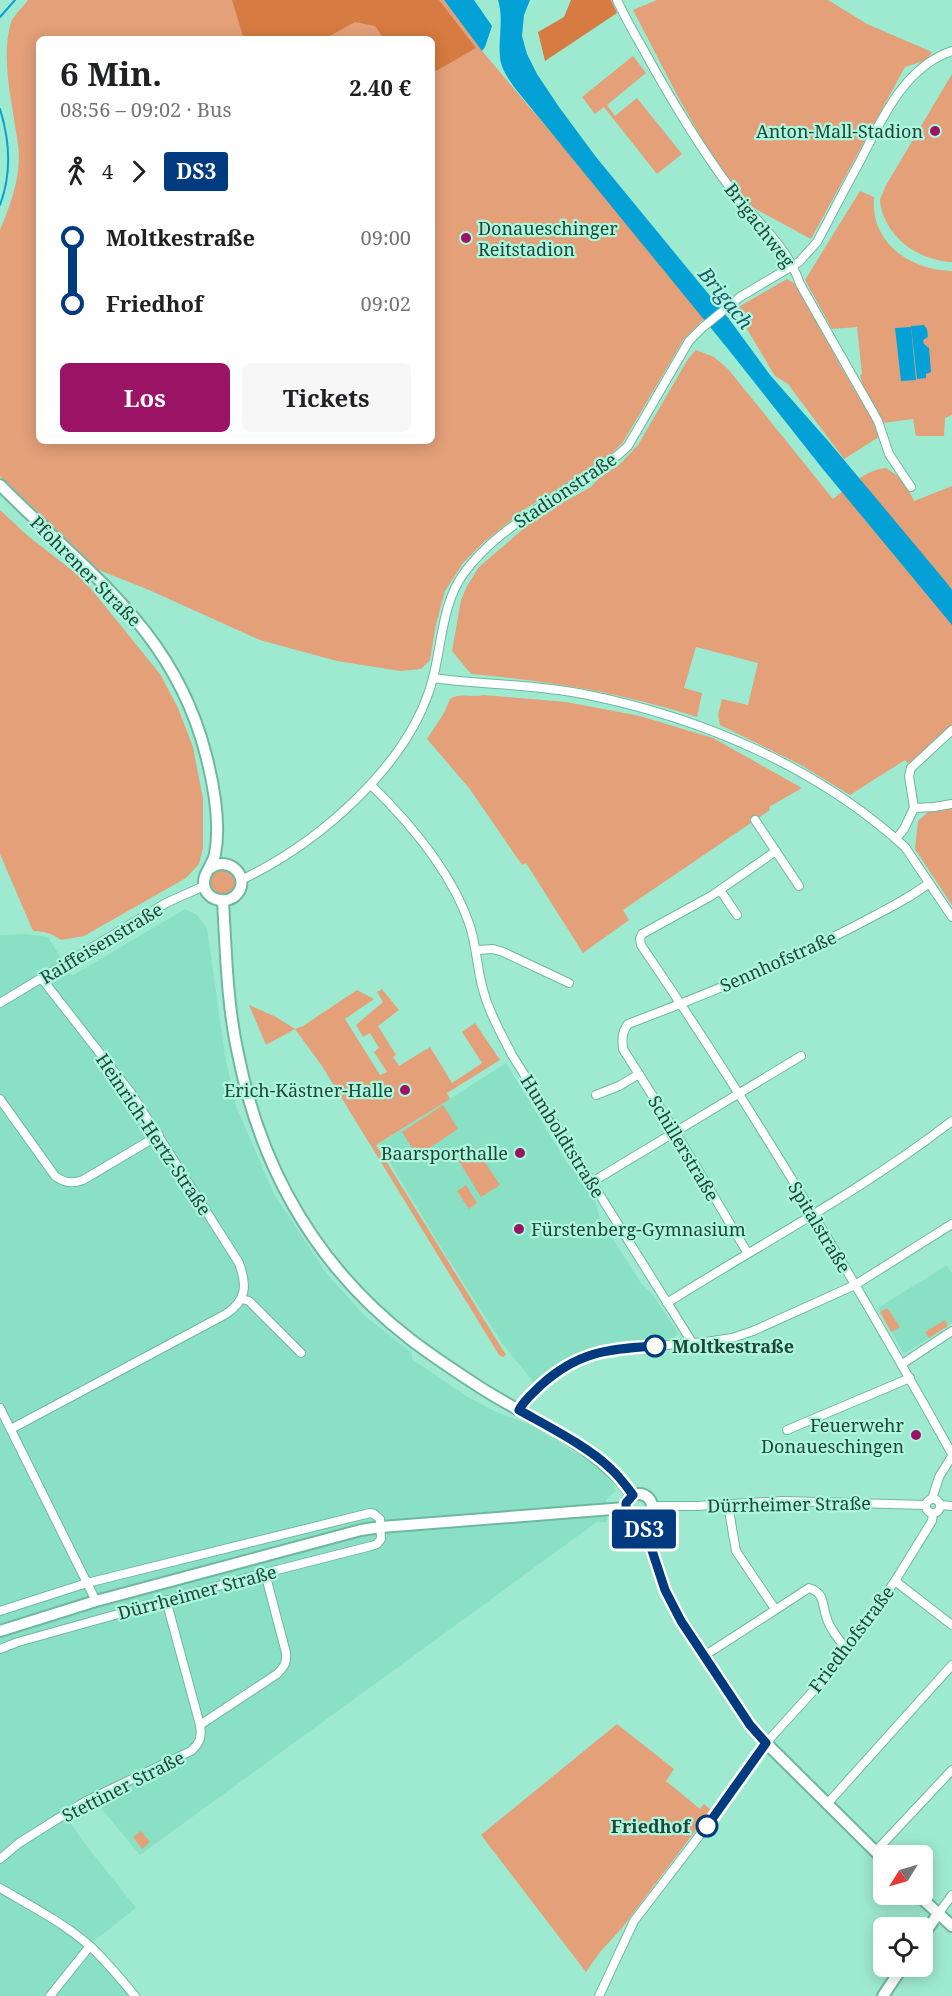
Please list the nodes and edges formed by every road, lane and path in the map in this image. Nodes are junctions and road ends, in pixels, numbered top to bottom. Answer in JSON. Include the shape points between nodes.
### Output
{"nodes":[{"id":1,"x":617,"y":0,"type":"edge"},
{"id":2,"x":952,"y":51,"type":"edge"},
{"id":3,"x":794,"y":265,"type":"junction"},
{"id":4,"x":0,"y":485,"type":"edge"},
{"id":5,"x":911,"y":487,"type":"dead end"},
{"id":6,"x":433,"y":678,"type":"junction"},
{"id":7,"x":952,"y":730,"type":"edge"},
{"id":8,"x":371,"y":785,"type":"junction"},
{"id":9,"x":952,"y":804,"type":"edge"},
{"id":10,"x":914,"y":808,"type":"junction"},
{"id":11,"x":755,"y":820,"type":"dead end"},
{"id":12,"x":218,"y":832,"type":"junction"},
{"id":13,"x":896,"y":839,"type":"junction"},
{"id":14,"x":776,"y":851,"type":"junction"},
{"id":15,"x":231,"y":865,"type":"junction"},
{"id":16,"x":209,"y":869,"type":"junction"},
{"id":17,"x":241,"y":880,"type":"junction"},
{"id":18,"x":929,"y":883,"type":"junction"},
{"id":19,"x":204,"y":886,"type":"junction"},
{"id":20,"x":799,"y":886,"type":"dead end"},
{"id":21,"x":720,"y":890,"type":"junction"},
{"id":22,"x":223,"y":901,"type":"junction"},
{"id":23,"x":737,"y":915,"type":"dead end"},
{"id":24,"x":952,"y":917,"type":"edge"},
{"id":25,"x":477,"y":950,"type":"junction"},
{"id":26,"x":42,"y":979,"type":"junction"},
{"id":27,"x":568,"y":983,"type":"dead end"},
{"id":28,"x":0,"y":1004,"type":"edge"},
{"id":29,"x":681,"y":1004,"type":"junction"},
{"id":30,"x":623,"y":1030,"type":"joint"},
{"id":31,"x":801,"y":1056,"type":"dead end"},
{"id":32,"x":639,"y":1074,"type":"junction"},
{"id":33,"x":596,"y":1095,"type":"dead end"},
{"id":34,"x":738,"y":1095,"type":"junction"},
{"id":35,"x":0,"y":1099,"type":"edge"},
{"id":36,"x":952,"y":1121,"type":"edge"},
{"id":37,"x":676,"y":1132,"type":"junction"},
{"id":38,"x":159,"y":1135,"type":"junction"},
{"id":39,"x":592,"y":1182,"type":"junction"},
{"id":40,"x":813,"y":1214,"type":"junction"},
{"id":41,"x":952,"y":1224,"type":"edge"},
{"id":42,"x":747,"y":1252,"type":"junction"},
{"id":43,"x":855,"y":1285,"type":"junction"},
{"id":44,"x":242,"y":1299,"type":"junction"},
{"id":45,"x":667,"y":1303,"type":"junction"},
{"id":46,"x":952,"y":1331,"type":"edge"},
{"id":47,"x":690,"y":1344,"type":"junction"},
{"id":48,"x":301,"y":1353,"type":"dead end"},
{"id":49,"x":902,"y":1364,"type":"junction"},
{"id":50,"x":909,"y":1378,"type":"junction"},
{"id":51,"x":0,"y":1408,"type":"edge"},
{"id":52,"x":519,"y":1410,"type":"junction"},
{"id":53,"x":11,"y":1429,"type":"junction"},
{"id":54,"x":787,"y":1430,"type":"dead end"},
{"id":55,"x":952,"y":1455,"type":"edge"},
{"id":56,"x":633,"y":1495,"type":"junction"},
{"id":57,"x":932,"y":1499,"type":"junction"},
{"id":58,"x":728,"y":1505,"type":"junction"},
{"id":59,"x":925,"y":1505,"type":"junction"},
{"id":60,"x":940,"y":1505,"type":"junction"},
{"id":61,"x":652,"y":1506,"type":"junction"},
{"id":62,"x":952,"y":1506,"type":"edge"},
{"id":63,"x":625,"y":1508,"type":"junction"},
{"id":64,"x":933,"y":1514,"type":"junction"},
{"id":65,"x":642,"y":1520,"type":"junction"},
{"id":66,"x":381,"y":1527,"type":"junction"},
{"id":67,"x":264,"y":1573,"type":"junction"},
{"id":68,"x":895,"y":1581,"type":"junction"},
{"id":69,"x":87,"y":1582,"type":"junction"},
{"id":70,"x":166,"y":1600,"type":"junction"},
{"id":71,"x":96,"y":1601,"type":"junction"},
{"id":72,"x":775,"y":1609,"type":"junction"},
{"id":73,"x":0,"y":1611,"type":"edge"},
{"id":74,"x":952,"y":1625,"type":"edge"},
{"id":75,"x":0,"y":1631,"type":"edge"},
{"id":76,"x":0,"y":1649,"type":"edge"},
{"id":77,"x":847,"y":1649,"type":"junction"},
{"id":78,"x":704,"y":1656,"type":"junction"},
{"id":79,"x":952,"y":1665,"type":"edge"},
{"id":80,"x":200,"y":1725,"type":"junction"},
{"id":81,"x":766,"y":1743,"type":"junction"},
{"id":82,"x":952,"y":1770,"type":"edge"},
{"id":83,"x":827,"y":1804,"type":"junction"},
{"id":84,"x":882,"y":1845,"type":"edge"},
{"id":85,"x":873,"y":1850,"type":"edge"},
{"id":86,"x":0,"y":1859,"type":"edge"},
{"id":87,"x":0,"y":1888,"type":"edge"},
{"id":88,"x":952,"y":1895,"type":"edge"},
{"id":89,"x":929,"y":1905,"type":"edge"},
{"id":90,"x":938,"y":1914,"type":"junction"},
{"id":91,"x":933,"y":1921,"type":"edge"},
{"id":92,"x":952,"y":1926,"type":"edge"},
{"id":93,"x":90,"y":1946,"type":"junction"},
{"id":94,"x":896,"y":1977,"type":"edge"},
{"id":95,"x":50,"y":1996,"type":"edge"},
{"id":96,"x":135,"y":1996,"type":"edge"},
{"id":97,"x":599,"y":1996,"type":"edge"},
{"id":98,"x":883,"y":1996,"type":"edge"}],
"edges":[{"from":1,"to":3,"type":"street","name":"Brigachweg","via":[[707,155]]},
{"from":2,"to":3,"type":"street","name":"Stadionstraße","via":[[920,69],[896,97],[817,242]]},
{"from":3,"to":5,"type":"street","name":"Brigachweg","via":[[800,284],[878,422],[889,454]]},
{"from":3,"to":6,"type":"street","name":"Stadionstraße","via":[[733,302],[702,328],[679,356],[628,446],[501,533],[479,555],[452,594]]},
{"from":4,"to":12,"type":"main road","name":"Pfohrener Straße","via":[[108,588],[158,649],[188,702],[202,738],[213,784]]},
{"from":6,"to":8,"type":"street","name":"Stadionstraße","via":[[414,726]]},
{"from":6,"to":13,"type":"street","via":[[581,693],[713,730],[834,793]]},
{"from":7,"to":10,"type":"street","via":[[911,768]]},
{"from":8,"to":17,"type":"street","name":"Stadionstraße","via":[[300,846]]},
{"from":8,"to":25,"type":"street","name":"Humboldtstraße","via":[[415,833],[444,873],[465,913]]},
{"from":9,"to":10,"type":"street"},
{"from":10,"to":13,"type":"street"},
{"from":11,"to":14,"type":"street"},
{"from":12,"to":15,"type":"main road","name":"Pfohrener Straße"},
{"from":12,"to":16,"type":"main road","name":"Pfohrener Straße"},
{"from":13,"to":18,"type":"street"},
{"from":14,"to":20,"type":"street"},
{"from":14,"to":21,"type":"street"},
{"from":15,"to":16,"type":"main road","via":[[219,864]]},
{"from":15,"to":17,"type":"main road"},
{"from":16,"to":19,"type":"main road"},
{"from":17,"to":22,"type":"main road","via":[[235,896]]},
{"from":18,"to":24,"type":"street"},
{"from":18,"to":29,"type":"street","name":"Sennhofstraße","via":[[834,937]]},
{"from":19,"to":22,"type":"main road","via":[[212,897]]},
{"from":19,"to":26,"type":"street","name":"Raiffeisenstraße","via":[[166,903]]},
{"from":21,"to":23,"type":"street"},
{"from":21,"to":29,"type":"street","name":"Spitalstraße","via":[[640,939]]},
{"from":22,"to":52,"type":"main road","via":[[237,1053],[260,1136],[289,1200],[330,1260],[378,1312],[438,1359]]},
{"from":25,"to":27,"type":"street","via":[[503,952]]},
{"from":25,"to":39,"type":"street","name":"Humboldtstraße","via":[[484,994],[498,1028]]},
{"from":26,"to":28,"type":"street","name":"Raiffeisenstraße"},
{"from":26,"to":38,"type":"street","name":"Heinrich-Hertz-Straße"},
{"from":29,"to":30,"type":"street","name":"Sennhofstraße","via":[[628,1024]]},
{"from":29,"to":34,"type":"street","name":"Spitalstraße"},
{"from":30,"to":32,"type":"street","name":"Schillerstraße","via":[[623,1048]]},
{"from":31,"to":34,"type":"street"},
{"from":32,"to":33,"type":"street","name":"Schillerstraße"},
{"from":32,"to":37,"type":"street","name":"Schillerstraße"},
{"from":34,"to":37,"type":"street"},
{"from":34,"to":40,"type":"street","name":"Spitalstraße"},
{"from":35,"to":38,"type":"street","via":[[55,1176],[73,1184]]},
{"from":36,"to":40,"type":"street"},
{"from":37,"to":39,"type":"street"},
{"from":37,"to":42,"type":"street","name":"Schillerstraße"},
{"from":38,"to":44,"type":"street","name":"Heinrich-Hertz-Straße","via":[[239,1263],[244,1282]]},
{"from":39,"to":45,"type":"street","name":"Humboldtstraße"},
{"from":40,"to":42,"type":"street"},
{"from":40,"to":43,"type":"street","name":"Spitalstraße"},
{"from":41,"to":43,"type":"street"},
{"from":42,"to":45,"type":"street"},
{"from":43,"to":47,"type":"street","via":[[753,1331]]},
{"from":43,"to":49,"type":"street","name":"Spitalstraße"},
{"from":44,"to":48,"type":"street","via":[[249,1301]]},
{"from":44,"to":53,"type":"street","via":[[226,1314]]},
{"from":45,"to":47,"type":"street","name":"Humboldtstraße"},
{"from":46,"to":49,"type":"street"},
{"from":47,"to":52,"type":"street","via":[[627,1348],[572,1361],[542,1384]]},
{"from":49,"to":50,"type":"street","name":"Spitalstraße"},
{"from":50,"to":54,"type":"street"},
{"from":50,"to":55,"type":"street","name":"Spitalstraße"},
{"from":51,"to":53,"type":"street"},
{"from":52,"to":56,"type":"main road","via":[[597,1458]]},
{"from":53,"to":69,"type":"street"},
{"from":55,"to":57,"type":"street","name":"Spitalstraße"},
{"from":56,"to":61,"type":"main road","via":[[646,1496]]},
{"from":56,"to":63,"type":"main road"},
{"from":57,"to":59,"type":"street"},
{"from":57,"to":60,"type":"street"},
{"from":58,"to":59,"type":"street","name":"Dürrheimer Straße","via":[[783,1501]]},
{"from":58,"to":61,"type":"street","name":"Dürrheimer Straße"},
{"from":58,"to":72,"type":"street","via":[[736,1551]]},
{"from":59,"to":64,"type":"street"},
{"from":60,"to":62,"type":"street"},
{"from":60,"to":64,"type":"street"},
{"from":61,"to":65,"type":"main road","via":[[651,1513]]},
{"from":63,"to":65,"type":"main road","via":[[630,1517]]},
{"from":63,"to":66,"type":"main road","name":"Dürrheimer Straße"},
{"from":64,"to":68,"type":"street","name":"Friedhofstraße"},
{"from":65,"to":78,"type":"main road","via":[[665,1590]]},
{"from":66,"to":67,"type":"street","name":"Dürrheimer Straße","via":[[377,1544]]},
{"from":66,"to":69,"type":"street","name":"Dürrheimer Straße","via":[[380,1519],[370,1513]]},
{"from":66,"to":71,"type":"main road","name":"Dürrheimer Straße"},
{"from":67,"to":70,"type":"street","name":"Dürrheimer Straße"},
{"from":67,"to":80,"type":"street","via":[[286,1653],[285,1666]]},
{"from":68,"to":74,"type":"street"},
{"from":68,"to":77,"type":"street","name":"Friedhofstraße"},
{"from":69,"to":71,"type":"street"},
{"from":69,"to":73,"type":"street","name":"Dürrheimer Straße"},
{"from":70,"to":76,"type":"street","name":"Dürrheimer Straße"},
{"from":70,"to":80,"type":"street"},
{"from":71,"to":75,"type":"main road","name":"Dürrheimer Straße"},
{"from":72,"to":77,"type":"street","via":[[806,1589],[813,1589]]},
{"from":72,"to":78,"type":"street"},
{"from":77,"to":81,"type":"street","name":"Friedhofstraße"},
{"from":78,"to":81,"type":"main road"},
{"from":79,"to":83,"type":"street"},
{"from":80,"to":86,"type":"street","name":"Stettiner Straße","via":[[202,1736],[191,1751],[86,1802]]},
{"from":81,"to":83,"type":"main road"},
{"from":81,"to":97,"type":"street","name":"Friedhofstraße","via":[[634,1921]]},
{"from":82,"to":84,"type":"street"},
{"from":83,"to":85,"type":"main road"},
{"from":87,"to":93,"type":"street"},
{"from":88,"to":90,"type":"street"},
{"from":89,"to":90,"type":"main road"},
{"from":90,"to":91,"type":"main road"},
{"from":90,"to":92,"type":"main road"},
{"from":93,"to":95,"type":"street"},
{"from":93,"to":96,"type":"street"},
{"from":94,"to":98,"type":"main road"}]}
